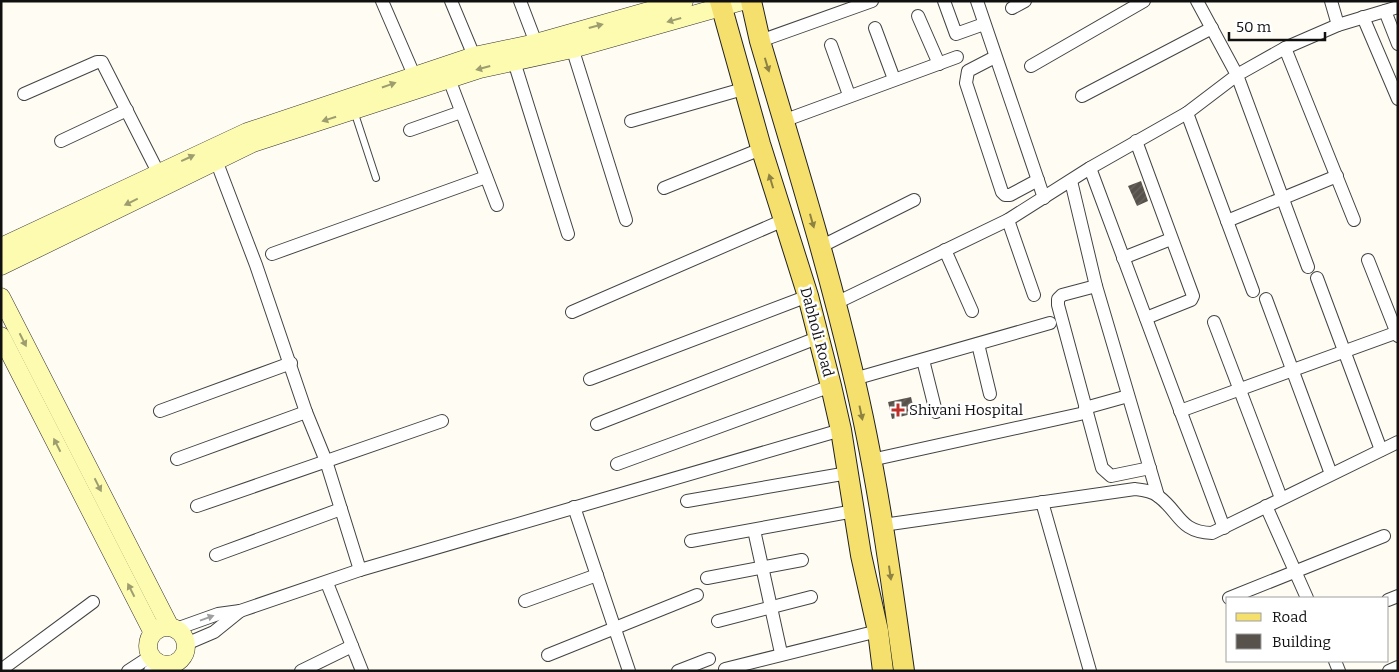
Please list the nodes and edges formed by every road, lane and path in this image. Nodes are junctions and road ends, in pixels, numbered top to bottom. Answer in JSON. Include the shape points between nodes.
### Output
{"nodes":[{"id":1,"x":382,"y":1,"type":"edge"},
{"id":2,"x":451,"y":1,"type":"edge"},
{"id":3,"x":520,"y":1,"type":"edge"},
{"id":4,"x":684,"y":1,"type":"edge"},
{"id":5,"x":742,"y":1,"type":"edge"},
{"id":6,"x":751,"y":1,"type":"edge"},
{"id":7,"x":872,"y":1,"type":"edge"},
{"id":8,"x":944,"y":1,"type":"edge"},
{"id":9,"x":977,"y":1,"type":"edge"},
{"id":10,"x":1025,"y":1,"type":"edge"},
{"id":11,"x":1197,"y":1,"type":"edge"},
{"id":12,"x":1331,"y":1,"type":"edge"},
{"id":13,"x":1136,"y":3,"type":"edge"},
{"id":14,"x":721,"y":4,"type":"edge"},
{"id":15,"x":1012,"y":8,"type":"dead end"},
{"id":16,"x":1392,"y":9,"type":"edge"},
{"id":17,"x":918,"y":16,"type":"dead end"},
{"id":18,"x":1363,"y":18,"type":"junction"},
{"id":19,"x":984,"y":24,"type":"junction"},
{"id":20,"x":628,"y":25,"type":"junction"},
{"id":21,"x":1338,"y":25,"type":"junction"},
{"id":22,"x":876,"y":28,"type":"dead end"},
{"id":23,"x":1212,"y":28,"type":"junction"},
{"id":24,"x":570,"y":41,"type":"junction"},
{"id":25,"x":760,"y":41,"type":"junction"},
{"id":26,"x":536,"y":43,"type":"junction"},
{"id":27,"x":832,"y":44,"type":"dead end"},
{"id":28,"x":1398,"y":44,"type":"edge"},
{"id":29,"x":1285,"y":48,"type":"junction"},
{"id":30,"x":512,"y":55,"type":"junction"},
{"id":31,"x":474,"y":56,"type":"junction"},
{"id":32,"x":957,"y":57,"type":"dead end"},
{"id":33,"x":996,"y":57,"type":"junction"},
{"id":34,"x":939,"y":64,"type":"junction"},
{"id":35,"x":1031,"y":66,"type":"dead end"},
{"id":36,"x":446,"y":73,"type":"junction"},
{"id":37,"x":1237,"y":75,"type":"junction"},
{"id":38,"x":894,"y":79,"type":"junction"},
{"id":39,"x":417,"y":83,"type":"junction"},
{"id":40,"x":743,"y":89,"type":"junction"},
{"id":41,"x":24,"y":94,"type":"dead end"},
{"id":42,"x":849,"y":96,"type":"junction"},
{"id":43,"x":1082,"y":96,"type":"dead end"},
{"id":44,"x":1398,"y":99,"type":"edge"},
{"id":45,"x":352,"y":104,"type":"junction"},
{"id":46,"x":127,"y":110,"type":"junction"},
{"id":47,"x":461,"y":112,"type":"junction"},
{"id":48,"x":1187,"y":113,"type":"junction"},
{"id":49,"x":632,"y":121,"type":"dead end"},
{"id":50,"x":783,"y":121,"type":"junction"},
{"id":51,"x":410,"y":130,"type":"dead end"},
{"id":52,"x":61,"y":141,"type":"dead end"},
{"id":53,"x":1136,"y":141,"type":"junction"},
{"id":54,"x":761,"y":149,"type":"junction"},
{"id":55,"x":214,"y":153,"type":"junction"},
{"id":56,"x":1090,"y":168,"type":"junction"},
{"id":57,"x":1337,"y":176,"type":"junction"},
{"id":58,"x":486,"y":177,"type":"junction"},
{"id":59,"x":376,"y":178,"type":"dead end"},
{"id":60,"x":161,"y":179,"type":"junction"},
{"id":61,"x":1038,"y":180,"type":"junction"},
{"id":62,"x":1071,"y":182,"type":"junction"},
{"id":63,"x":664,"y":188,"type":"dead end"},
{"id":64,"x":1044,"y":198,"type":"junction"},
{"id":65,"x":1282,"y":198,"type":"junction"},
{"id":66,"x":914,"y":200,"type":"dead end"},
{"id":67,"x":497,"y":204,"type":"dead end"},
{"id":68,"x":626,"y":220,"type":"dead end"},
{"id":69,"x":784,"y":220,"type":"junction"},
{"id":70,"x":1008,"y":220,"type":"junction"},
{"id":71,"x":1226,"y":220,"type":"junction"},
{"id":72,"x":1354,"y":220,"type":"dead end"},
{"id":73,"x":58,"y":229,"type":"junction"},
{"id":74,"x":568,"y":234,"type":"dead end"},
{"id":75,"x":1172,"y":239,"type":"junction"},
{"id":76,"x":1,"y":246,"type":"edge"},
{"id":77,"x":820,"y":247,"type":"junction"},
{"id":78,"x":945,"y":250,"type":"junction"},
{"id":79,"x":272,"y":254,"type":"dead end"},
{"id":80,"x":1123,"y":258,"type":"junction"},
{"id":81,"x":1368,"y":260,"type":"dead end"},
{"id":82,"x":1,"y":266,"type":"edge"},
{"id":83,"x":1308,"y":267,"type":"dead end"},
{"id":84,"x":1317,"y":278,"type":"dead end"},
{"id":85,"x":1096,"y":286,"type":"junction"},
{"id":86,"x":1253,"y":292,"type":"dead end"},
{"id":87,"x":1034,"y":295,"type":"dead end"},
{"id":88,"x":808,"y":296,"type":"junction"},
{"id":89,"x":1,"y":297,"type":"edge"},
{"id":90,"x":1266,"y":299,"type":"dead end"},
{"id":91,"x":836,"y":303,"type":"junction"},
{"id":92,"x":972,"y":311,"type":"dead end"},
{"id":93,"x":572,"y":312,"type":"dead end"},
{"id":94,"x":1146,"y":318,"type":"junction"},
{"id":95,"x":1214,"y":322,"type":"dead end"},
{"id":96,"x":1050,"y":323,"type":"dead end"},
{"id":97,"x":1397,"y":333,"type":"edge"},
{"id":98,"x":1,"y":336,"type":"edge"},
{"id":99,"x":817,"y":338,"type":"junction"},
{"id":100,"x":978,"y":344,"type":"junction"},
{"id":101,"x":1344,"y":351,"type":"junction"},
{"id":102,"x":923,"y":360,"type":"junction"},
{"id":103,"x":291,"y":363,"type":"junction"},
{"id":104,"x":1292,"y":370,"type":"junction"},
{"id":105,"x":590,"y":379,"type":"dead end"},
{"id":106,"x":854,"y":379,"type":"junction"},
{"id":107,"x":831,"y":386,"type":"junction"},
{"id":108,"x":1240,"y":390,"type":"junction"},
{"id":109,"x":990,"y":394,"type":"dead end"},
{"id":110,"x":1128,"y":396,"type":"junction"},
{"id":111,"x":160,"y":411,"type":"dead end"},
{"id":112,"x":1082,"y":411,"type":"junction"},
{"id":113,"x":1180,"y":411,"type":"junction"},
{"id":114,"x":306,"y":412,"type":"junction"},
{"id":115,"x":936,"y":412,"type":"dead end"},
{"id":116,"x":442,"y":421,"type":"dead end"},
{"id":117,"x":597,"y":424,"type":"dead end"},
{"id":118,"x":841,"y":430,"type":"junction"},
{"id":119,"x":1398,"y":442,"type":"edge"},
{"id":120,"x":1381,"y":450,"type":"junction"},
{"id":121,"x":177,"y":459,"type":"dead end"},
{"id":122,"x":871,"y":460,"type":"junction"},
{"id":123,"x":326,"y":461,"type":"junction"},
{"id":124,"x":617,"y":464,"type":"dead end"},
{"id":125,"x":1150,"y":468,"type":"junction"},
{"id":126,"x":848,"y":473,"type":"junction"},
{"id":127,"x":1331,"y":474,"type":"junction"},
{"id":128,"x":1158,"y":496,"type":"junction"},
{"id":129,"x":1281,"y":498,"type":"junction"},
{"id":130,"x":687,"y":501,"type":"dead end"},
{"id":131,"x":1042,"y":502,"type":"junction"},
{"id":132,"x":197,"y":506,"type":"dead end"},
{"id":133,"x":1266,"y":506,"type":"junction"},
{"id":134,"x":574,"y":507,"type":"junction"},
{"id":135,"x":341,"y":509,"type":"junction"},
{"id":136,"x":854,"y":511,"type":"junction"},
{"id":137,"x":883,"y":525,"type":"junction"},
{"id":138,"x":1224,"y":528,"type":"junction"},
{"id":139,"x":754,"y":530,"type":"junction"},
{"id":140,"x":1384,"y":536,"type":"dead end"},
{"id":141,"x":691,"y":541,"type":"dead end"},
{"id":142,"x":216,"y":555,"type":"dead end"},
{"id":143,"x":802,"y":560,"type":"dead end"},
{"id":144,"x":763,"y":566,"type":"junction"},
{"id":145,"x":360,"y":570,"type":"junction"},
{"id":146,"x":1295,"y":572,"type":"junction"},
{"id":147,"x":597,"y":575,"type":"junction"},
{"id":148,"x":707,"y":578,"type":"dead end"},
{"id":149,"x":327,"y":583,"type":"junction"},
{"id":150,"x":697,"y":595,"type":"dead end"},
{"id":151,"x":811,"y":597,"type":"dead end"},
{"id":152,"x":1232,"y":597,"type":"edge"},
{"id":153,"x":1307,"y":597,"type":"edge"},
{"id":154,"x":525,"y":601,"type":"dead end"},
{"id":155,"x":93,"y":602,"type":"dead end"},
{"id":156,"x":772,"y":607,"type":"junction"},
{"id":157,"x":240,"y":611,"type":"junction"},
{"id":158,"x":718,"y":621,"type":"dead end"},
{"id":159,"x":173,"y":628,"type":"junction"},
{"id":160,"x":614,"y":628,"type":"junction"},
{"id":161,"x":878,"y":631,"type":"junction"},
{"id":162,"x":153,"y":633,"type":"junction"},
{"id":163,"x":352,"y":646,"type":"junction"},
{"id":164,"x":781,"y":653,"type":"junction"},
{"id":165,"x":548,"y":655,"type":"dead end"},
{"id":166,"x":186,"y":657,"type":"edge"},
{"id":167,"x":709,"y":659,"type":"dead end"},
{"id":168,"x":159,"y":665,"type":"edge"},
{"id":169,"x":1398,"y":667,"type":"edge"},
{"id":170,"x":725,"y":668,"type":"dead end"},
{"id":171,"x":1,"y":670,"type":"edge"},
{"id":172,"x":128,"y":671,"type":"edge"},
{"id":173,"x":301,"y":671,"type":"edge"},
{"id":174,"x":362,"y":671,"type":"edge"},
{"id":175,"x":629,"y":671,"type":"edge"},
{"id":176,"x":678,"y":671,"type":"edge"},
{"id":177,"x":883,"y":671,"type":"edge"},
{"id":178,"x":904,"y":671,"type":"edge"},
{"id":179,"x":1090,"y":671,"type":"edge"},
{"id":180,"x":1389,"y":671,"type":"edge"}],
"edges":[{"from":1,"to":39,"type":"street"},
{"from":2,"to":31,"type":"street"},
{"from":3,"to":26,"type":"street"},
{"from":4,"to":20,"type":"street"},
{"from":5,"to":14,"type":"street"},
{"from":6,"to":25,"type":"main road","name":"Dabholi Road"},
{"from":7,"to":25,"type":"street"},
{"from":8,"to":19,"type":"street","via":[[956,34]]},
{"from":9,"to":19,"type":"street"},
{"from":10,"to":15,"type":"street"},
{"from":11,"to":23,"type":"street"},
{"from":12,"to":21,"type":"street"},
{"from":13,"to":35,"type":"street"},
{"from":14,"to":20,"type":"street","one_way":true},
{"from":14,"to":40,"type":"main road","name":"Dabholi Road"},
{"from":16,"to":18,"type":"street"},
{"from":16,"to":28,"type":"street"},
{"from":17,"to":34,"type":"street"},
{"from":18,"to":21,"type":"street"},
{"from":18,"to":44,"type":"street"},
{"from":19,"to":33,"type":"street"},
{"from":20,"to":24,"type":"street"},
{"from":21,"to":29,"type":"street"},
{"from":22,"to":38,"type":"street"},
{"from":23,"to":37,"type":"street"},
{"from":23,"to":43,"type":"street"},
{"from":24,"to":26,"type":"street"},
{"from":24,"to":30,"type":"street"},
{"from":24,"to":68,"type":"street"},
{"from":25,"to":50,"type":"main road","name":"Dabholi Road","one_way":true},
{"from":26,"to":30,"type":"street"},
{"from":27,"to":42,"type":"street"},
{"from":29,"to":37,"type":"street"},
{"from":29,"to":57,"type":"street"},
{"from":30,"to":31,"type":"street"},
{"from":30,"to":36,"type":"street","one_way":true,"via":[[480,69]]},
{"from":30,"to":74,"type":"street"},
{"from":31,"to":36,"type":"street"},
{"from":32,"to":34,"type":"street"},
{"from":33,"to":61,"type":"street"},
{"from":33,"to":61,"type":"street","via":[[968,71],[966,76],[1002,192],[1010,195]]},
{"from":34,"to":38,"type":"street"},
{"from":36,"to":39,"type":"street"},
{"from":36,"to":47,"type":"street"},
{"from":37,"to":48,"type":"street"},
{"from":37,"to":65,"type":"street"},
{"from":38,"to":42,"type":"street"},
{"from":39,"to":45,"type":"street"},
{"from":40,"to":49,"type":"street"},
{"from":40,"to":54,"type":"main road","name":"Dabholi Road"},
{"from":41,"to":46,"type":"street","via":[[102,62]]},
{"from":42,"to":50,"type":"street"},
{"from":45,"to":55,"type":"street","via":[[287,125],[253,143]]},
{"from":45,"to":59,"type":"lane"},
{"from":46,"to":52,"type":"street"},
{"from":46,"to":60,"type":"street"},
{"from":47,"to":51,"type":"street"},
{"from":47,"to":58,"type":"street"},
{"from":48,"to":53,"type":"street"},
{"from":48,"to":71,"type":"street"},
{"from":50,"to":77,"type":"main road","name":"Dabholi Road","one_way":true},
{"from":53,"to":56,"type":"street"},
{"from":53,"to":75,"type":"street"},
{"from":54,"to":63,"type":"street"},
{"from":69,"to":54,"type":"main road","name":"Dabholi Road","one_way":true},
{"from":55,"to":60,"type":"street"},
{"from":55,"to":103,"type":"street"},
{"from":56,"to":62,"type":"street"},
{"from":56,"to":80,"type":"street"},
{"from":57,"to":65,"type":"street"},
{"from":57,"to":72,"type":"street"},
{"from":58,"to":67,"type":"street"},
{"from":58,"to":79,"type":"street"},
{"from":60,"to":73,"type":"street"},
{"from":61,"to":64,"type":"street"},
{"from":62,"to":64,"type":"street"},
{"from":62,"to":85,"type":"street"},
{"from":64,"to":70,"type":"street"},
{"from":65,"to":71,"type":"street"},
{"from":65,"to":83,"type":"street"},
{"from":66,"to":77,"type":"street"},
{"from":69,"to":88,"type":"main road","name":"Dabholi Road"},
{"from":69,"to":93,"type":"street"},
{"from":70,"to":78,"type":"street"},
{"from":70,"to":87,"type":"street"},
{"from":71,"to":86,"type":"street"},
{"from":73,"to":76,"type":"street"},
{"from":73,"to":82,"type":"street"},
{"from":75,"to":80,"type":"street"},
{"from":75,"to":94,"type":"street","via":[[1193,296],[1191,300]]},
{"from":77,"to":91,"type":"main road","name":"Dabholi Road"},
{"from":78,"to":91,"type":"street"},
{"from":78,"to":92,"type":"street"},
{"from":80,"to":94,"type":"street"},
{"from":81,"to":97,"type":"street"},
{"from":84,"to":101,"type":"street"},
{"from":85,"to":110,"type":"street"},
{"from":85,"to":112,"type":"street","via":[[1058,299]]},
{"from":88,"to":99,"type":"main road","name":"Dabholi Road"},
{"from":88,"to":105,"type":"street"},
{"from":89,"to":159,"type":"street","one_way":true},
{"from":90,"to":104,"type":"street"},
{"from":91,"to":106,"type":"main road","name":"Dabholi Road"},
{"from":94,"to":113,"type":"street"},
{"from":95,"to":108,"type":"street"},
{"from":96,"to":100,"type":"street"},
{"from":97,"to":101,"type":"street"},
{"from":162,"to":98,"type":"street","one_way":true},
{"from":99,"to":107,"type":"main road","name":"Dabholi Road"},
{"from":99,"to":117,"type":"street"},
{"from":100,"to":102,"type":"street"},
{"from":100,"to":109,"type":"street"},
{"from":101,"to":104,"type":"street"},
{"from":101,"to":120,"type":"street"},
{"from":102,"to":106,"type":"street"},
{"from":102,"to":115,"type":"street"},
{"from":103,"to":111,"type":"street"},
{"from":103,"to":114,"type":"street"},
{"from":104,"to":108,"type":"street"},
{"from":104,"to":127,"type":"street"},
{"from":106,"to":122,"type":"main road","name":"Dabholi Road","one_way":true},
{"from":107,"to":118,"type":"main road","name":"Dabholi Road"},
{"from":107,"to":124,"type":"street"},
{"from":108,"to":113,"type":"street"},
{"from":108,"to":129,"type":"street"},
{"from":110,"to":112,"type":"street"},
{"from":110,"to":125,"type":"street"},
{"from":112,"to":122,"type":"street"},
{"from":112,"to":125,"type":"street","via":[[1106,474],[1111,476]]},
{"from":113,"to":138,"type":"street"},
{"from":114,"to":121,"type":"street"},
{"from":114,"to":123,"type":"street"},
{"from":116,"to":123,"type":"street"},
{"from":118,"to":126,"type":"main road","name":"Dabholi Road"},
{"from":118,"to":134,"type":"street"},
{"from":119,"to":120,"type":"street"},
{"from":120,"to":127,"type":"street"},
{"from":122,"to":137,"type":"main road","name":"Dabholi Road"},
{"from":123,"to":132,"type":"street"},
{"from":123,"to":135,"type":"street"},
{"from":125,"to":128,"type":"street"},
{"from":126,"to":130,"type":"street"},
{"from":126,"to":136,"type":"main road","name":"Dabholi Road"},
{"from":127,"to":129,"type":"street"},
{"from":128,"to":131,"type":"street","via":[[1135,489]]},
{"from":128,"to":138,"type":"street","via":[[1184,525],[1197,532],[1212,533]]},
{"from":129,"to":133,"type":"street"},
{"from":131,"to":137,"type":"street"},
{"from":131,"to":179,"type":"street"},
{"from":133,"to":138,"type":"street"},
{"from":133,"to":146,"type":"street"},
{"from":134,"to":145,"type":"street"},
{"from":134,"to":147,"type":"street"},
{"from":135,"to":142,"type":"street"},
{"from":135,"to":145,"type":"street"},
{"from":136,"to":139,"type":"street"},
{"from":136,"to":161,"type":"main road","name":"Dabholi Road"},
{"from":137,"to":178,"type":"main road","name":"Dabholi Road","one_way":true},
{"from":139,"to":141,"type":"street"},
{"from":139,"to":144,"type":"street"},
{"from":140,"to":146,"type":"street"},
{"from":143,"to":144,"type":"street"},
{"from":144,"to":148,"type":"street"},
{"from":144,"to":156,"type":"street"},
{"from":145,"to":149,"type":"street"},
{"from":146,"to":152,"type":"street"},
{"from":146,"to":153,"type":"street"},
{"from":147,"to":154,"type":"street"},
{"from":147,"to":160,"type":"street"},
{"from":149,"to":157,"type":"street"},
{"from":149,"to":163,"type":"street"},
{"from":150,"to":160,"type":"street"},
{"from":151,"to":156,"type":"street"},
{"from":155,"to":171,"type":"street"},
{"from":156,"to":158,"type":"street"},
{"from":156,"to":164,"type":"street"},
{"from":159,"to":157,"type":"street","one_way":true,"via":[[218,614]]},
{"from":157,"to":166,"type":"street"},
{"from":159,"to":162,"type":"street","via":[[158,629]]},
{"from":159,"to":166,"type":"street","via":[[184,638]]},
{"from":160,"to":165,"type":"street"},
{"from":160,"to":175,"type":"street"},
{"from":161,"to":164,"type":"street"},
{"from":161,"to":177,"type":"main road","name":"Dabholi Road"},
{"from":162,"to":168,"type":"street","via":[[148,645]]},
{"from":163,"to":173,"type":"street"},
{"from":163,"to":174,"type":"street"},
{"from":164,"to":170,"type":"street"},
{"from":166,"to":168,"type":"street"},
{"from":167,"to":176,"type":"street"},
{"from":168,"to":172,"type":"street"},
{"from":169,"to":180,"type":"street"}]}
